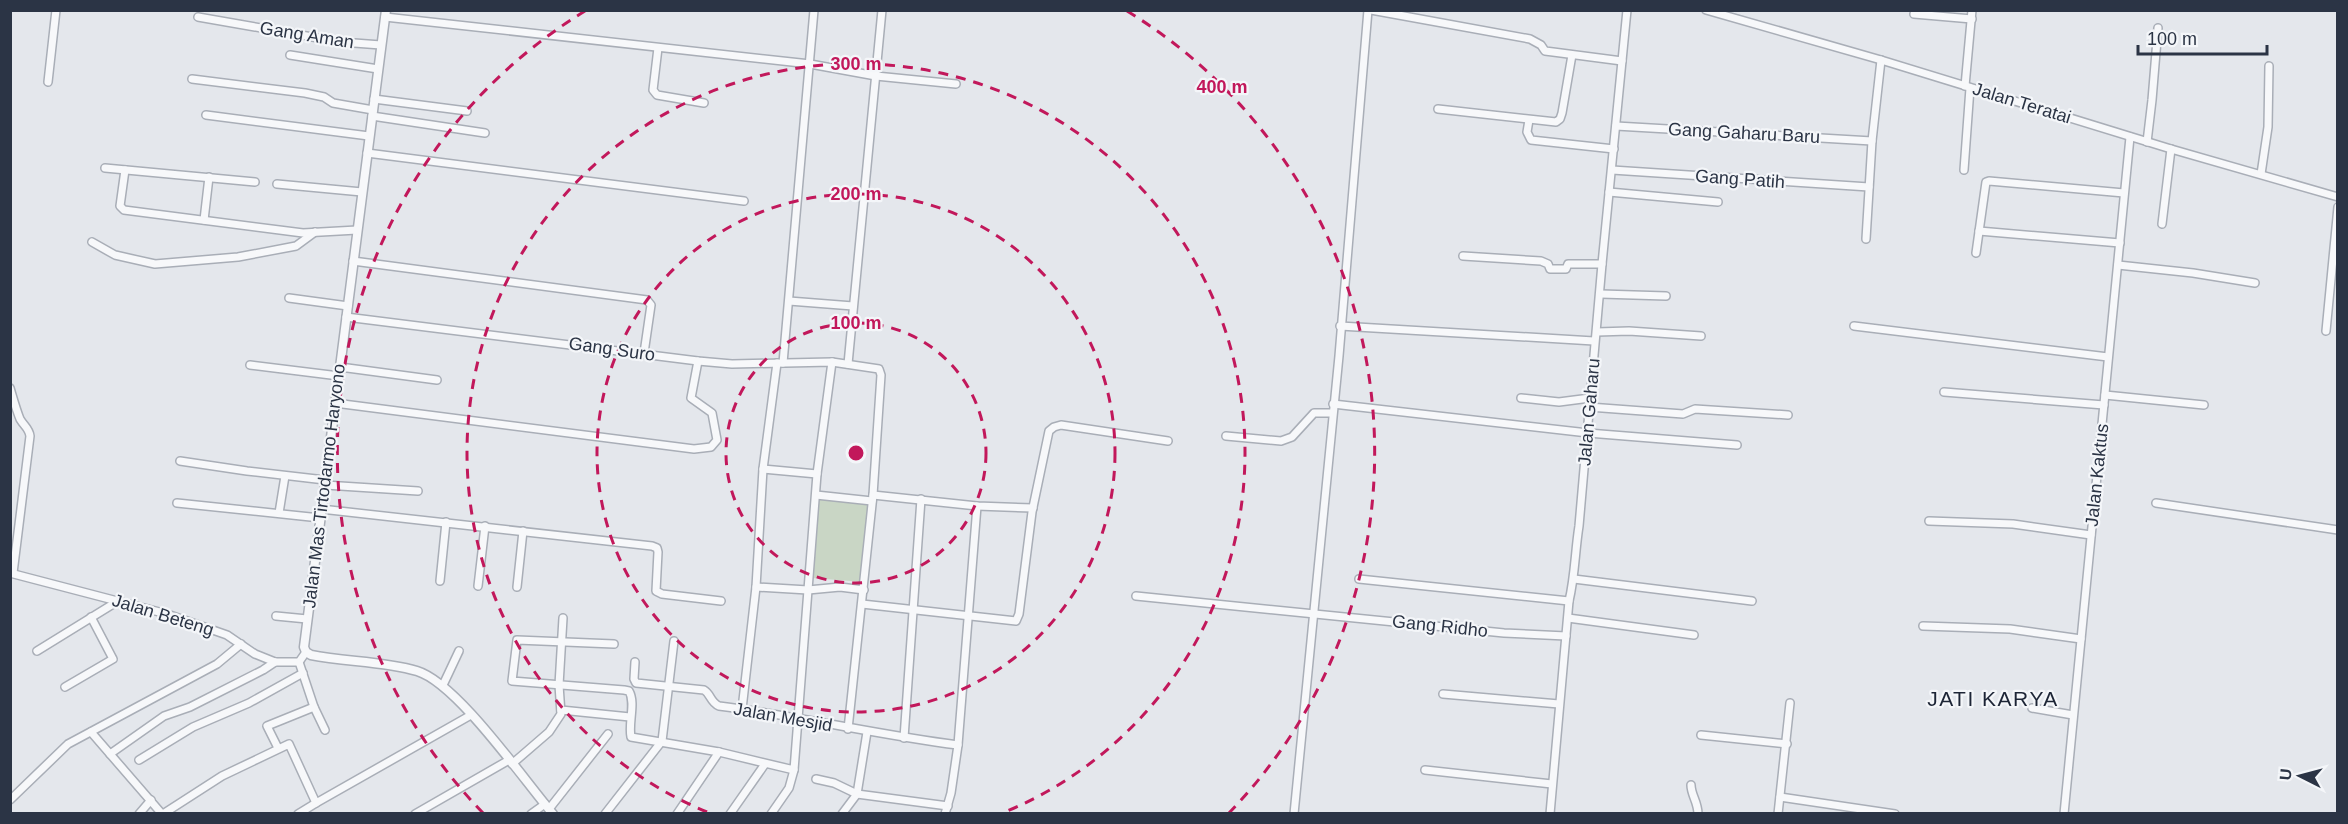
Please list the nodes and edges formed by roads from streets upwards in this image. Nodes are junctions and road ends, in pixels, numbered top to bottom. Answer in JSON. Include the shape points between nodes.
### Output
{"nodes":[{"id":1,"x":56,"y":10,"type":"edge"},
{"id":2,"x":814,"y":10,"type":"edge"},
{"id":3,"x":882,"y":10,"type":"edge"},
{"id":4,"x":1369,"y":10,"type":"edge"},
{"id":5,"x":1627,"y":10,"type":"edge"},
{"id":6,"x":1706,"y":10,"type":"edge"},
{"id":7,"x":1972,"y":10,"type":"edge"},
{"id":8,"x":385,"y":14,"type":"edge"},
{"id":9,"x":1914,"y":14,"type":"dead end"},
{"id":10,"x":198,"y":17,"type":"dead end"},
{"id":11,"x":1971,"y":19,"type":"junction"},
{"id":12,"x":2158,"y":28,"type":"dead end"},
{"id":13,"x":381,"y":45,"type":"junction"},
{"id":14,"x":658,"y":48,"type":"junction"},
{"id":15,"x":290,"y":55,"type":"dead end"},
{"id":16,"x":1572,"y":55,"type":"junction"},
{"id":17,"x":1881,"y":60,"type":"junction"},
{"id":18,"x":1622,"y":61,"type":"junction"},
{"id":19,"x":810,"y":64,"type":"junction"},
{"id":20,"x":2269,"y":66,"type":"dead end"},
{"id":21,"x":378,"y":69,"type":"junction"},
{"id":22,"x":876,"y":76,"type":"junction"},
{"id":23,"x":192,"y":79,"type":"dead end"},
{"id":24,"x":48,"y":82,"type":"dead end"},
{"id":25,"x":956,"y":84,"type":"dead end"},
{"id":26,"x":1967,"y":87,"type":"junction"},
{"id":27,"x":374,"y":99,"type":"junction"},
{"id":28,"x":704,"y":103,"type":"dead end"},
{"id":29,"x":1438,"y":109,"type":"dead end"},
{"id":30,"x":467,"y":111,"type":"dead end"},
{"id":31,"x":372,"y":113,"type":"junction"},
{"id":32,"x":206,"y":115,"type":"dead end"},
{"id":33,"x":1529,"y":120,"type":"junction"},
{"id":34,"x":1616,"y":126,"type":"junction"},
{"id":35,"x":485,"y":133,"type":"dead end"},
{"id":36,"x":369,"y":136,"type":"junction"},
{"id":37,"x":2130,"y":136,"type":"junction"},
{"id":38,"x":1872,"y":141,"type":"junction"},
{"id":39,"x":2147,"y":142,"type":"junction"},
{"id":40,"x":1614,"y":149,"type":"junction"},
{"id":41,"x":2172,"y":149,"type":"junction"},
{"id":42,"x":367,"y":153,"type":"junction"},
{"id":43,"x":105,"y":168,"type":"dead end"},
{"id":44,"x":125,"y":170,"type":"junction"},
{"id":45,"x":1612,"y":170,"type":"junction"},
{"id":46,"x":1964,"y":170,"type":"dead end"},
{"id":47,"x":2261,"y":174,"type":"junction"},
{"id":48,"x":209,"y":177,"type":"junction"},
{"id":49,"x":255,"y":182,"type":"dead end"},
{"id":50,"x":276,"y":184,"type":"dead end"},
{"id":51,"x":1869,"y":187,"type":"junction"},
{"id":52,"x":362,"y":192,"type":"junction"},
{"id":53,"x":1609,"y":192,"type":"junction"},
{"id":54,"x":2124,"y":193,"type":"junction"},
{"id":55,"x":2337,"y":197,"type":"edge"},
{"id":56,"x":744,"y":201,"type":"dead end"},
{"id":57,"x":1718,"y":202,"type":"dead end"},
{"id":58,"x":2337,"y":207,"type":"edge"},
{"id":59,"x":204,"y":220,"type":"junction"},
{"id":60,"x":2162,"y":225,"type":"dead end"},
{"id":61,"x":357,"y":230,"type":"junction"},
{"id":62,"x":1979,"y":231,"type":"junction"},
{"id":63,"x":315,"y":232,"type":"junction"},
{"id":64,"x":1866,"y":239,"type":"dead end"},
{"id":65,"x":92,"y":242,"type":"dead end"},
{"id":66,"x":2120,"y":243,"type":"junction"},
{"id":67,"x":1976,"y":254,"type":"dead end"},
{"id":68,"x":1463,"y":256,"type":"dead end"},
{"id":69,"x":353,"y":261,"type":"junction"},
{"id":70,"x":1602,"y":264,"type":"junction"},
{"id":71,"x":2118,"y":265,"type":"junction"},
{"id":72,"x":2255,"y":283,"type":"dead end"},
{"id":73,"x":1600,"y":294,"type":"junction"},
{"id":74,"x":1666,"y":296,"type":"dead end"},
{"id":75,"x":289,"y":298,"type":"dead end"},
{"id":76,"x":789,"y":302,"type":"junction"},
{"id":77,"x":348,"y":306,"type":"junction"},
{"id":78,"x":853,"y":306,"type":"junction"},
{"id":79,"x":346,"y":317,"type":"junction"},
{"id":80,"x":1340,"y":326,"type":"junction"},
{"id":81,"x":1854,"y":326,"type":"dead end"},
{"id":82,"x":2326,"y":331,"type":"dead end"},
{"id":83,"x":1597,"y":332,"type":"junction"},
{"id":84,"x":1701,"y":336,"type":"dead end"},
{"id":85,"x":1594,"y":341,"type":"junction"},
{"id":86,"x":644,"y":353,"type":"junction"},
{"id":87,"x":2108,"y":357,"type":"junction"},
{"id":88,"x":698,"y":361,"type":"junction"},
{"id":89,"x":832,"y":362,"type":"junction"},
{"id":90,"x":780,"y":363,"type":"junction"},
{"id":91,"x":848,"y":364,"type":"junction"},
{"id":92,"x":250,"y":365,"type":"dead end"},
{"id":93,"x":340,"y":367,"type":"junction"},
{"id":94,"x":339,"y":376,"type":"junction"},
{"id":95,"x":437,"y":380,"type":"dead end"},
{"id":96,"x":10,"y":388,"type":"edge"},
{"id":97,"x":1944,"y":392,"type":"dead end"},
{"id":98,"x":2105,"y":395,"type":"junction"},
{"id":99,"x":1521,"y":398,"type":"dead end"},
{"id":100,"x":1590,"y":398,"type":"junction"},
{"id":101,"x":335,"y":403,"type":"junction"},
{"id":102,"x":1333,"y":404,"type":"junction"},
{"id":103,"x":2104,"y":405,"type":"junction"},
{"id":104,"x":2204,"y":405,"type":"dead end"},
{"id":105,"x":1589,"y":407,"type":"junction"},
{"id":106,"x":1332,"y":413,"type":"junction"},
{"id":107,"x":1788,"y":415,"type":"dead end"},
{"id":108,"x":1588,"y":434,"type":"junction"},
{"id":109,"x":1226,"y":436,"type":"dead end"},
{"id":110,"x":1168,"y":441,"type":"dead end"},
{"id":111,"x":1737,"y":445,"type":"dead end"},
{"id":112,"x":180,"y":461,"type":"dead end"},
{"id":113,"x":763,"y":469,"type":"junction"},
{"id":114,"x":817,"y":474,"type":"junction"},
{"id":115,"x":285,"y":476,"type":"junction"},
{"id":116,"x":325,"y":482,"type":"junction"},
{"id":117,"x":418,"y":491,"type":"dead end"},
{"id":118,"x":816,"y":495,"type":"junction"},
{"id":119,"x":872,"y":498,"type":"junction"},
{"id":120,"x":921,"y":499,"type":"junction"},
{"id":121,"x":177,"y":503,"type":"dead end"},
{"id":122,"x":2156,"y":503,"type":"dead end"},
{"id":123,"x":977,"y":506,"type":"junction"},
{"id":124,"x":1033,"y":508,"type":"junction"},
{"id":125,"x":279,"y":513,"type":"junction"},
{"id":126,"x":321,"y":513,"type":"junction"},
{"id":127,"x":1929,"y":521,"type":"dead end"},
{"id":128,"x":446,"y":522,"type":"junction"},
{"id":129,"x":485,"y":526,"type":"junction"},
{"id":130,"x":2337,"y":530,"type":"edge"},
{"id":131,"x":523,"y":531,"type":"junction"},
{"id":132,"x":2091,"y":535,"type":"junction"},
{"id":133,"x":12,"y":573,"type":"edge"},
{"id":134,"x":1359,"y":579,"type":"dead end"},
{"id":135,"x":1574,"y":579,"type":"junction"},
{"id":136,"x":440,"y":581,"type":"dead end"},
{"id":137,"x":478,"y":586,"type":"dead end"},
{"id":138,"x":517,"y":587,"type":"dead end"},
{"id":139,"x":756,"y":587,"type":"junction"},
{"id":140,"x":808,"y":590,"type":"junction"},
{"id":141,"x":864,"y":590,"type":"junction"},
{"id":142,"x":1136,"y":596,"type":"dead end"},
{"id":143,"x":118,"y":601,"type":"junction"},
{"id":144,"x":721,"y":601,"type":"dead end"},
{"id":145,"x":1569,"y":601,"type":"junction"},
{"id":146,"x":1752,"y":601,"type":"dead end"},
{"id":147,"x":861,"y":604,"type":"junction"},
{"id":148,"x":914,"y":609,"type":"junction"},
{"id":149,"x":1313,"y":614,"type":"junction"},
{"id":150,"x":967,"y":615,"type":"junction"},
{"id":151,"x":276,"y":616,"type":"dead end"},
{"id":152,"x":91,"y":617,"type":"junction"},
{"id":153,"x":563,"y":618,"type":"dead end"},
{"id":154,"x":1568,"y":618,"type":"junction"},
{"id":155,"x":307,"y":619,"type":"junction"},
{"id":156,"x":1923,"y":626,"type":"dead end"},
{"id":157,"x":1694,"y":635,"type":"dead end"},
{"id":158,"x":1566,"y":636,"type":"junction"},
{"id":159,"x":2081,"y":639,"type":"junction"},
{"id":160,"x":562,"y":640,"type":"junction"},
{"id":161,"x":674,"y":640,"type":"dead end"},
{"id":162,"x":241,"y":644,"type":"junction"},
{"id":163,"x":614,"y":644,"type":"dead end"},
{"id":164,"x":37,"y":651,"type":"dead end"},
{"id":165,"x":459,"y":651,"type":"dead end"},
{"id":166,"x":306,"y":652,"type":"junction"},
{"id":167,"x":275,"y":662,"type":"junction"},
{"id":168,"x":299,"y":662,"type":"junction"},
{"id":169,"x":635,"y":662,"type":"dead end"},
{"id":170,"x":303,"y":673,"type":"junction"},
{"id":171,"x":443,"y":685,"type":"junction"},
{"id":172,"x":560,"y":685,"type":"junction"},
{"id":173,"x":65,"y":687,"type":"dead end"},
{"id":174,"x":669,"y":687,"type":"junction"},
{"id":175,"x":1443,"y":694,"type":"dead end"},
{"id":176,"x":1790,"y":703,"type":"dead end"},
{"id":177,"x":1559,"y":704,"type":"junction"},
{"id":178,"x":314,"y":707,"type":"junction"},
{"id":179,"x":2032,"y":708,"type":"dead end"},
{"id":180,"x":742,"y":709,"type":"junction"},
{"id":181,"x":561,"y":710,"type":"junction"},
{"id":182,"x":471,"y":715,"type":"junction"},
{"id":183,"x":2073,"y":715,"type":"junction"},
{"id":184,"x":630,"y":717,"type":"junction"},
{"id":185,"x":800,"y":717,"type":"junction"},
{"id":186,"x":848,"y":729,"type":"junction"},
{"id":187,"x":325,"y":730,"type":"dead end"},
{"id":188,"x":91,"y":732,"type":"junction"},
{"id":189,"x":867,"y":732,"type":"junction"},
{"id":190,"x":608,"y":734,"type":"dead end"},
{"id":191,"x":1701,"y":735,"type":"dead end"},
{"id":192,"x":904,"y":738,"type":"junction"},
{"id":193,"x":662,"y":741,"type":"junction"},
{"id":194,"x":1787,"y":744,"type":"junction"},
{"id":195,"x":958,"y":745,"type":"junction"},
{"id":196,"x":278,"y":748,"type":"junction"},
{"id":197,"x":719,"y":752,"type":"junction"},
{"id":198,"x":110,"y":754,"type":"junction"},
{"id":199,"x":139,"y":760,"type":"dead end"},
{"id":200,"x":510,"y":762,"type":"junction"},
{"id":201,"x":765,"y":764,"type":"junction"},
{"id":202,"x":794,"y":770,"type":"junction"},
{"id":203,"x":1425,"y":770,"type":"dead end"},
{"id":204,"x":816,"y":779,"type":"dead end"},
{"id":205,"x":1552,"y":784,"type":"junction"},
{"id":206,"x":1690,"y":784,"type":"dead end"},
{"id":207,"x":857,"y":794,"type":"junction"},
{"id":208,"x":1780,"y":797,"type":"junction"},
{"id":209,"x":10,"y":800,"type":"edge"},
{"id":210,"x":151,"y":800,"type":"junction"},
{"id":211,"x":316,"y":803,"type":"junction"},
{"id":212,"x":549,"y":809,"type":"edge"},
{"id":213,"x":947,"y":810,"type":"edge"},
{"id":214,"x":139,"y":813,"type":"edge"},
{"id":215,"x":162,"y":813,"type":"edge"},
{"id":216,"x":298,"y":813,"type":"edge"},
{"id":217,"x":415,"y":813,"type":"edge"},
{"id":218,"x":531,"y":813,"type":"edge"},
{"id":219,"x":605,"y":813,"type":"edge"},
{"id":220,"x":677,"y":813,"type":"edge"},
{"id":221,"x":730,"y":813,"type":"edge"},
{"id":222,"x":771,"y":813,"type":"edge"},
{"id":223,"x":842,"y":813,"type":"edge"},
{"id":224,"x":1294,"y":813,"type":"edge"},
{"id":225,"x":1550,"y":813,"type":"edge"},
{"id":226,"x":1698,"y":813,"type":"edge"},
{"id":227,"x":1778,"y":813,"type":"edge"},
{"id":228,"x":1895,"y":813,"type":"edge"},
{"id":229,"x":2064,"y":813,"type":"edge"}],
"edges":[{"from":1,"to":24,"type":"street"},
{"from":2,"to":19,"type":"street"},
{"from":3,"to":22,"type":"street"},
{"from":4,"to":16,"type":"street","via":[[1530,39],[1545,51]]},
{"from":4,"to":80,"type":"street"},
{"from":5,"to":18,"type":"street","name":"Jalan Gaharu"},
{"from":6,"to":17,"type":"street","name":"Jalan Teratai"},
{"from":7,"to":11,"type":"street"},
{"from":8,"to":13,"type":"street","name":"Jalan Mas Tirtodarmo Haryono"},
{"from":8,"to":14,"type":"street"},
{"from":9,"to":11,"type":"street"},
{"from":10,"to":13,"type":"street","name":"Gang Aman","via":[[341,42]]},
{"from":11,"to":26,"type":"street"},
{"from":12,"to":39,"type":"street"},
{"from":13,"to":21,"type":"street","name":"Jalan Mas Tirtodarmo Haryono"},
{"from":14,"to":19,"type":"street"},
{"from":14,"to":28,"type":"street","via":[[653,90],[657,95]]},
{"from":15,"to":21,"type":"street"},
{"from":16,"to":18,"type":"street"},
{"from":16,"to":33,"type":"street","via":[[1560,119]]},
{"from":17,"to":26,"type":"street","name":"Jalan Teratai"},
{"from":17,"to":38,"type":"street"},
{"from":18,"to":34,"type":"street","name":"Jalan Gaharu"},
{"from":19,"to":22,"type":"street"},
{"from":19,"to":76,"type":"street"},
{"from":20,"to":47,"type":"street","via":[[2268,127]]},
{"from":21,"to":27,"type":"street","name":"Jalan Mas Tirtodarmo Haryono"},
{"from":22,"to":25,"type":"street"},
{"from":22,"to":78,"type":"street"},
{"from":23,"to":31,"type":"street","via":[[305,93]]},
{"from":26,"to":37,"type":"street","name":"Jalan Teratai"},
{"from":26,"to":46,"type":"street"},
{"from":27,"to":30,"type":"street"},
{"from":27,"to":31,"type":"street","name":"Jalan Mas Tirtodarmo Haryono"},
{"from":29,"to":33,"type":"street"},
{"from":31,"to":35,"type":"street"},
{"from":31,"to":36,"type":"street","name":"Jalan Mas Tirtodarmo Haryono"},
{"from":32,"to":36,"type":"street"},
{"from":33,"to":40,"type":"street","via":[[1527,132],[1531,140]]},
{"from":34,"to":38,"type":"street","name":"Gang Gaharu Baru"},
{"from":34,"to":40,"type":"street","name":"Jalan Gaharu"},
{"from":36,"to":42,"type":"street","name":"Jalan Mas Tirtodarmo Haryono"},
{"from":37,"to":39,"type":"street","name":"Jalan Teratai"},
{"from":37,"to":54,"type":"street","name":"Jalan Kaktus"},
{"from":38,"to":51,"type":"street"},
{"from":39,"to":41,"type":"street","name":"Jalan Teratai"},
{"from":40,"to":45,"type":"street","name":"Jalan Gaharu"},
{"from":41,"to":47,"type":"street","name":"Jalan Teratai"},
{"from":41,"to":60,"type":"street"},
{"from":42,"to":52,"type":"street","name":"Jalan Mas Tirtodarmo Haryono"},
{"from":42,"to":56,"type":"street"},
{"from":43,"to":44,"type":"street"},
{"from":44,"to":48,"type":"street"},
{"from":44,"to":59,"type":"street","via":[[121,209]]},
{"from":45,"to":51,"type":"street","name":"Gang Patih"},
{"from":45,"to":53,"type":"street","name":"Jalan Gaharu"},
{"from":47,"to":55,"type":"street","name":"Jalan Teratai"},
{"from":48,"to":49,"type":"street"},
{"from":48,"to":59,"type":"street"},
{"from":50,"to":52,"type":"street"},
{"from":51,"to":64,"type":"street"},
{"from":52,"to":61,"type":"street","name":"Jalan Mas Tirtodarmo Haryono"},
{"from":53,"to":57,"type":"street"},
{"from":53,"to":70,"type":"street","name":"Jalan Gaharu"},
{"from":54,"to":62,"type":"street","via":[[1989,181]]},
{"from":54,"to":66,"type":"street","name":"Jalan Kaktus"},
{"from":58,"to":82,"type":"street"},
{"from":59,"to":63,"type":"street"},
{"from":61,"to":63,"type":"street"},
{"from":61,"to":69,"type":"street","name":"Jalan Mas Tirtodarmo Haryono"},
{"from":62,"to":66,"type":"street"},
{"from":62,"to":67,"type":"street"},
{"from":63,"to":65,"type":"street","via":[[297,246],[238,257],[155,264],[115,255]]},
{"from":66,"to":71,"type":"street","name":"Jalan Kaktus"},
{"from":68,"to":70,"type":"street","via":[[1541,261],[1557,270],[1566,269],[1568,264]]},
{"from":69,"to":77,"type":"street","name":"Jalan Mas Tirtodarmo Haryono"},
{"from":69,"to":86,"type":"street","via":[[647,300],[651,305]]},
{"from":70,"to":73,"type":"street","name":"Jalan Gaharu"},
{"from":71,"to":72,"type":"street"},
{"from":71,"to":87,"type":"street","name":"Jalan Kaktus"},
{"from":73,"to":74,"type":"street"},
{"from":73,"to":83,"type":"street","name":"Jalan Gaharu"},
{"from":75,"to":77,"type":"street"},
{"from":76,"to":78,"type":"street"},
{"from":76,"to":90,"type":"street"},
{"from":77,"to":79,"type":"street","name":"Jalan Mas Tirtodarmo Haryono"},
{"from":78,"to":91,"type":"street"},
{"from":79,"to":86,"type":"street","name":"Gang Suro"},
{"from":79,"to":93,"type":"street","name":"Jalan Mas Tirtodarmo Haryono"},
{"from":80,"to":85,"type":"street"},
{"from":80,"to":102,"type":"street"},
{"from":81,"to":87,"type":"street"},
{"from":83,"to":84,"type":"street"},
{"from":83,"to":85,"type":"street","name":"Jalan Gaharu"},
{"from":85,"to":100,"type":"street","name":"Jalan Gaharu"},
{"from":86,"to":88,"type":"street","name":"Gang Suro"},
{"from":87,"to":98,"type":"street","name":"Jalan Kaktus"},
{"from":88,"to":90,"type":"street","name":"Gang Suro"},
{"from":88,"to":101,"type":"street","via":[[691,398],[712,413],[717,440],[711,447],[694,449]]},
{"from":89,"to":90,"type":"street","name":"Gang Suro"},
{"from":89,"to":91,"type":"street","name":"Gang Suro"},
{"from":89,"to":114,"type":"street"},
{"from":90,"to":113,"type":"street"},
{"from":91,"to":119,"type":"street","name":"Gang Suro","via":[[879,369],[881,375]]},
{"from":92,"to":94,"type":"street"},
{"from":93,"to":94,"type":"street","name":"Jalan Mas Tirtodarmo Haryono"},
{"from":93,"to":95,"type":"street"},
{"from":94,"to":101,"type":"street","name":"Jalan Mas Tirtodarmo Haryono"},
{"from":96,"to":133,"type":"street","via":[[30,436]]},
{"from":97,"to":103,"type":"street"},
{"from":98,"to":103,"type":"street","name":"Jalan Kaktus"},
{"from":98,"to":104,"type":"street"},
{"from":99,"to":100,"type":"street","via":[[1559,402]]},
{"from":100,"to":105,"type":"street","name":"Jalan Gaharu"},
{"from":101,"to":116,"type":"street","name":"Jalan Mas Tirtodarmo Haryono"},
{"from":102,"to":106,"type":"street"},
{"from":102,"to":108,"type":"street"},
{"from":103,"to":132,"type":"street","name":"Jalan Kaktus"},
{"from":105,"to":107,"type":"street","via":[[1683,414],[1695,409]]},
{"from":105,"to":108,"type":"street","name":"Jalan Gaharu"},
{"from":106,"to":109,"type":"street","via":[[1314,413],[1296,434],[1281,441]]},
{"from":106,"to":149,"type":"street"},
{"from":108,"to":111,"type":"street"},
{"from":108,"to":135,"type":"street","name":"Jalan Gaharu"},
{"from":110,"to":124,"type":"street","via":[[1054,427],[1049,431]]},
{"from":112,"to":115,"type":"street"},
{"from":113,"to":114,"type":"street"},
{"from":113,"to":139,"type":"street"},
{"from":114,"to":118,"type":"street"},
{"from":115,"to":116,"type":"street"},
{"from":115,"to":125,"type":"street"},
{"from":116,"to":117,"type":"street"},
{"from":116,"to":126,"type":"street","name":"Jalan Mas Tirtodarmo Haryono"},
{"from":118,"to":119,"type":"street"},
{"from":118,"to":140,"type":"street"},
{"from":119,"to":120,"type":"street"},
{"from":119,"to":141,"type":"street"},
{"from":120,"to":123,"type":"street"},
{"from":120,"to":148,"type":"street"},
{"from":121,"to":125,"type":"street"},
{"from":122,"to":130,"type":"street"},
{"from":123,"to":124,"type":"street"},
{"from":123,"to":150,"type":"street"},
{"from":124,"to":150,"type":"street","via":[[1016,621]]},
{"from":125,"to":126,"type":"street"},
{"from":126,"to":128,"type":"street"},
{"from":126,"to":155,"type":"street","name":"Jalan Mas Tirtodarmo Haryono"},
{"from":127,"to":132,"type":"street","via":[[2013,524]]},
{"from":128,"to":129,"type":"street"},
{"from":128,"to":136,"type":"street"},
{"from":129,"to":131,"type":"street"},
{"from":129,"to":137,"type":"street"},
{"from":131,"to":138,"type":"street"},
{"from":131,"to":144,"type":"street","via":[[655,547],[656,591]]},
{"from":132,"to":159,"type":"street","name":"Jalan Kaktus"},
{"from":133,"to":143,"type":"street","name":"Jalan Beteng"},
{"from":134,"to":145,"type":"street"},
{"from":135,"to":145,"type":"street","name":"Jalan Gaharu"},
{"from":135,"to":146,"type":"street"},
{"from":139,"to":140,"type":"street"},
{"from":139,"to":180,"type":"street"},
{"from":140,"to":141,"type":"street"},
{"from":140,"to":185,"type":"street"},
{"from":141,"to":147,"type":"street"},
{"from":142,"to":149,"type":"street","name":"Gang Ridho"},
{"from":143,"to":152,"type":"street"},
{"from":143,"to":162,"type":"street","name":"Jalan Beteng","via":[[167,614]]},
{"from":145,"to":154,"type":"street","name":"Jalan Gaharu"},
{"from":147,"to":148,"type":"street"},
{"from":147,"to":186,"type":"street"},
{"from":148,"to":150,"type":"street"},
{"from":148,"to":192,"type":"street"},
{"from":149,"to":158,"type":"street","name":"Gang Ridho"},
{"from":149,"to":224,"type":"street"},
{"from":150,"to":195,"type":"street"},
{"from":151,"to":155,"type":"street"},
{"from":152,"to":164,"type":"street"},
{"from":152,"to":173,"type":"street","via":[[113,659]]},
{"from":153,"to":160,"type":"street"},
{"from":154,"to":157,"type":"street"},
{"from":154,"to":158,"type":"street","name":"Jalan Gaharu"},
{"from":155,"to":166,"type":"street","name":"Jalan Mas Tirtodarmo Haryono"},
{"from":156,"to":159,"type":"street","via":[[2010,629]]},
{"from":158,"to":177,"type":"street","name":"Jalan Gaharu"},
{"from":159,"to":183,"type":"street","name":"Jalan Kaktus"},
{"from":160,"to":163,"type":"street"},
{"from":160,"to":172,"type":"street"},
{"from":160,"to":172,"type":"street","via":[[517,640],[512,679]]},
{"from":161,"to":174,"type":"street"},
{"from":162,"to":167,"type":"street","name":"Jalan Beteng"},
{"from":162,"to":188,"type":"street","via":[[217,664]]},
{"from":165,"to":171,"type":"street"},
{"from":166,"to":168,"type":"street"},
{"from":166,"to":171,"type":"street","via":[[418,671]]},
{"from":167,"to":168,"type":"street","name":"Jalan Beteng"},
{"from":167,"to":198,"type":"street","via":[[190,707],[164,716]]},
{"from":168,"to":170,"type":"street"},
{"from":169,"to":174,"type":"street","name":"Jalan Mesjid","via":[[634,682]]},
{"from":170,"to":178,"type":"street"},
{"from":170,"to":199,"type":"street","via":[[249,703],[193,727]]},
{"from":171,"to":182,"type":"street"},
{"from":172,"to":181,"type":"street"},
{"from":172,"to":184,"type":"street","via":[[629,691]]},
{"from":174,"to":180,"type":"street","name":"Jalan Mesjid","via":[[704,690],[715,704]]},
{"from":174,"to":193,"type":"street"},
{"from":175,"to":177,"type":"street"},
{"from":176,"to":194,"type":"street"},
{"from":177,"to":205,"type":"street","name":"Jalan Gaharu"},
{"from":178,"to":187,"type":"street"},
{"from":178,"to":196,"type":"street","via":[[267,726]]},
{"from":179,"to":183,"type":"street"},
{"from":180,"to":185,"type":"street","name":"Jalan Mesjid"},
{"from":181,"to":184,"type":"street"},
{"from":181,"to":200,"type":"street","via":[[549,732]]},
{"from":182,"to":200,"type":"street"},
{"from":182,"to":211,"type":"street"},
{"from":183,"to":229,"type":"street","name":"Jalan Kaktus"},
{"from":184,"to":193,"type":"street","via":[[631,736]]},
{"from":185,"to":186,"type":"street","name":"Jalan Mesjid"},
{"from":185,"to":202,"type":"street"},
{"from":186,"to":189,"type":"street","name":"Jalan Mesjid"},
{"from":188,"to":198,"type":"street"},
{"from":188,"to":209,"type":"street","via":[[68,744]]},
{"from":189,"to":192,"type":"street","name":"Jalan Mesjid"},
{"from":189,"to":207,"type":"street"},
{"from":190,"to":212,"type":"street"},
{"from":191,"to":194,"type":"street"},
{"from":192,"to":195,"type":"street","name":"Jalan Mesjid"},
{"from":193,"to":197,"type":"street"},
{"from":193,"to":219,"type":"street"},
{"from":194,"to":208,"type":"street"},
{"from":195,"to":213,"type":"street"},
{"from":196,"to":211,"type":"street","via":[[289,744]]},
{"from":196,"to":215,"type":"street"},
{"from":197,"to":201,"type":"street"},
{"from":197,"to":220,"type":"street"},
{"from":198,"to":210,"type":"street"},
{"from":200,"to":212,"type":"street"},
{"from":200,"to":217,"type":"street"},
{"from":201,"to":202,"type":"street"},
{"from":201,"to":221,"type":"street"},
{"from":202,"to":222,"type":"street","via":[[789,788]]},
{"from":203,"to":205,"type":"street"},
{"from":204,"to":207,"type":"street"},
{"from":205,"to":225,"type":"street","name":"Jalan Gaharu"},
{"from":206,"to":226,"type":"street"},
{"from":207,"to":213,"type":"street"},
{"from":207,"to":223,"type":"street"},
{"from":208,"to":227,"type":"street"},
{"from":208,"to":228,"type":"street"},
{"from":210,"to":214,"type":"street"},
{"from":210,"to":215,"type":"street"},
{"from":211,"to":216,"type":"street"},
{"from":212,"to":218,"type":"street"}]}
